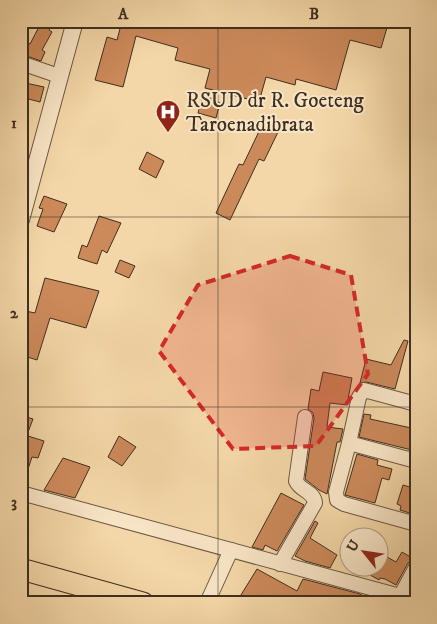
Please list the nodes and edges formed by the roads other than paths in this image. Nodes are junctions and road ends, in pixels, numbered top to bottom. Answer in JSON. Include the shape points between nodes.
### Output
{"nodes":[{"id":1,"x":75,"y":21,"type":"edge"},
{"id":2,"x":21,"y":63,"type":"edge"},
{"id":3,"x":60,"y":76,"type":"junction"},
{"id":4,"x":21,"y":220,"type":"edge"},
{"id":5,"x":416,"y":404,"type":"edge"},
{"id":6,"x":305,"y":417,"type":"dead end"},
{"id":7,"x":348,"y":443,"type":"junction"},
{"id":8,"x":416,"y":461,"type":"edge"},
{"id":9,"x":21,"y":493,"type":"edge"},
{"id":10,"x":416,"y":524,"type":"edge"},
{"id":11,"x":231,"y":550,"type":"junction"},
{"id":12,"x":280,"y":564,"type":"junction"},
{"id":13,"x":416,"y":567,"type":"edge"},
{"id":14,"x":21,"y":569,"type":"edge"},
{"id":15,"x":92,"y":596,"type":"edge"},
{"id":16,"x":398,"y":599,"type":"edge"},
{"id":17,"x":143,"y":603,"type":"edge"},
{"id":18,"x":207,"y":603,"type":"edge"}],
"edges":[{"from":1,"to":3,"type":"street"},
{"from":2,"to":3,"type":"street"},
{"from":3,"to":4,"type":"street"},
{"from":5,"to":7,"type":"street","via":[[364,390],[359,397]]},
{"from":6,"to":12,"type":"street","via":[[296,481],[300,488],[312,495],[315,503]]},
{"from":7,"to":8,"type":"street"},
{"from":7,"to":10,"type":"street","via":[[337,500]]},
{"from":9,"to":11,"type":"street"},
{"from":11,"to":12,"type":"street"},
{"from":11,"to":18,"type":"street"},
{"from":12,"to":16,"type":"street"},
{"from":13,"to":16,"type":"street"},
{"from":14,"to":15,"type":"main road"},
{"from":15,"to":17,"type":"main road"}]}
